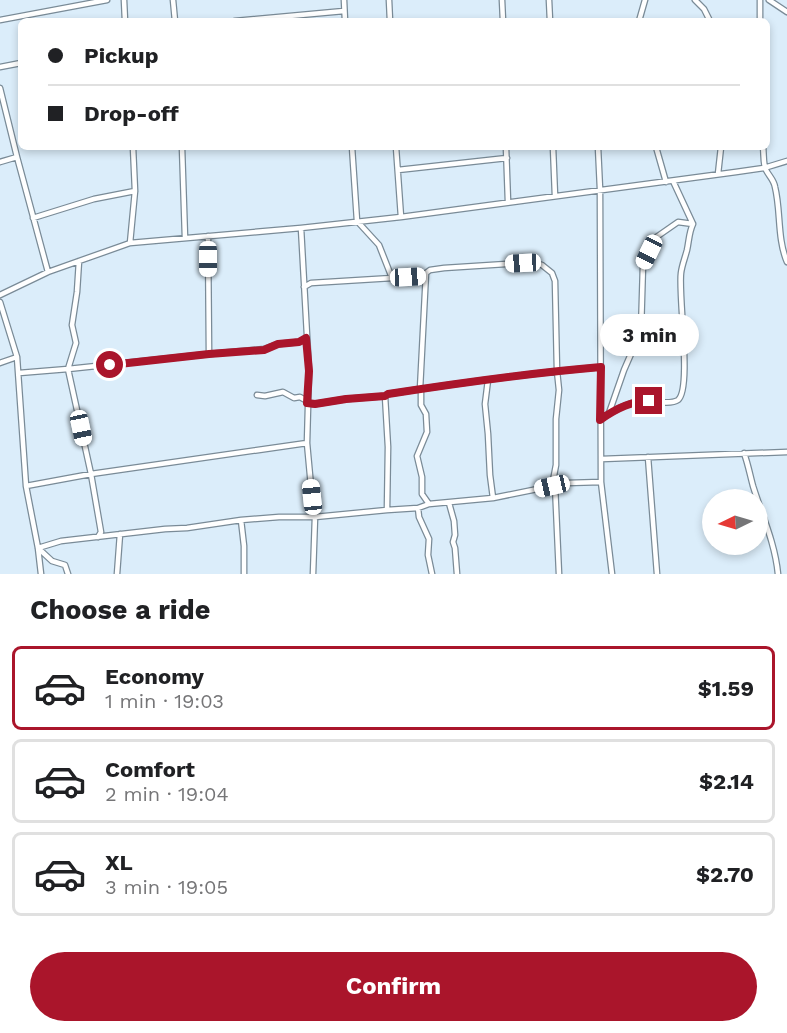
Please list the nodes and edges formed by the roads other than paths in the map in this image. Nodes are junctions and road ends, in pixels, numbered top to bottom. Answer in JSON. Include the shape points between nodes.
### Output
{"nodes":[{"id":1,"x":107,"y":0,"type":"edge"},
{"id":2,"x":124,"y":0,"type":"edge"},
{"id":3,"x":173,"y":0,"type":"edge"},
{"id":4,"x":344,"y":0,"type":"edge"},
{"id":5,"x":389,"y":0,"type":"edge"},
{"id":6,"x":502,"y":0,"type":"edge"},
{"id":7,"x":549,"y":0,"type":"edge"},
{"id":8,"x":645,"y":0,"type":"edge"},
{"id":9,"x":695,"y":0,"type":"edge"},
{"id":10,"x":760,"y":0,"type":"edge"},
{"id":11,"x":769,"y":0,"type":"edge"},
{"id":12,"x":344,"y":11,"type":"junction"},
{"id":13,"x":787,"y":12,"type":"edge"},
{"id":14,"x":125,"y":18,"type":"edge"},
{"id":15,"x":175,"y":18,"type":"edge"},
{"id":16,"x":268,"y":18,"type":"edge"},
{"id":17,"x":345,"y":18,"type":"edge"},
{"id":18,"x":390,"y":18,"type":"edge"},
{"id":19,"x":503,"y":18,"type":"edge"},
{"id":20,"x":550,"y":18,"type":"edge"},
{"id":21,"x":640,"y":18,"type":"edge"},
{"id":22,"x":709,"y":18,"type":"edge"},
{"id":23,"x":760,"y":18,"type":"edge"},
{"id":24,"x":0,"y":20,"type":"edge"},
{"id":25,"x":18,"y":64,"type":"edge"},
{"id":26,"x":0,"y":67,"type":"edge"},
{"id":27,"x":0,"y":88,"type":"edge"},
{"id":28,"x":133,"y":150,"type":"edge"},
{"id":29,"x":182,"y":150,"type":"edge"},
{"id":30,"x":352,"y":150,"type":"edge"},
{"id":31,"x":396,"y":150,"type":"edge"},
{"id":32,"x":506,"y":150,"type":"edge"},
{"id":33,"x":553,"y":150,"type":"edge"},
{"id":34,"x":598,"y":150,"type":"edge"},
{"id":35,"x":657,"y":150,"type":"edge"},
{"id":36,"x":721,"y":150,"type":"edge"},
{"id":37,"x":763,"y":150,"type":"edge"},
{"id":38,"x":17,"y":157,"type":"junction"},
{"id":39,"x":507,"y":158,"type":"junction"},
{"id":40,"x":787,"y":161,"type":"edge"},
{"id":41,"x":0,"y":162,"type":"edge"},
{"id":42,"x":764,"y":168,"type":"junction"},
{"id":43,"x":398,"y":170,"type":"junction"},
{"id":44,"x":718,"y":174,"type":"junction"},
{"id":45,"x":673,"y":181,"type":"junction"},
{"id":46,"x":666,"y":182,"type":"junction"},
{"id":47,"x":600,"y":189,"type":"junction"},
{"id":48,"x":135,"y":191,"type":"junction"},
{"id":49,"x":555,"y":196,"type":"junction"},
{"id":50,"x":508,"y":202,"type":"junction"},
{"id":51,"x":402,"y":217,"type":"junction"},
{"id":52,"x":33,"y":218,"type":"junction"},
{"id":53,"x":357,"y":221,"type":"junction"},
{"id":54,"x":693,"y":224,"type":"junction"},
{"id":55,"x":301,"y":228,"type":"junction"},
{"id":56,"x":208,"y":236,"type":"junction"},
{"id":57,"x":185,"y":238,"type":"junction"},
{"id":58,"x":130,"y":243,"type":"junction"},
{"id":59,"x":79,"y":261,"type":"junction"},
{"id":60,"x":787,"y":262,"type":"edge"},
{"id":61,"x":48,"y":272,"type":"junction"},
{"id":62,"x":425,"y":276,"type":"junction"},
{"id":63,"x":392,"y":278,"type":"junction"},
{"id":64,"x":304,"y":287,"type":"junction"},
{"id":65,"x":0,"y":295,"type":"edge"},
{"id":66,"x":0,"y":302,"type":"edge"},
{"id":67,"x":306,"y":338,"type":"junction"},
{"id":68,"x":209,"y":354,"type":"junction"},
{"id":69,"x":17,"y":357,"type":"junction"},
{"id":70,"x":0,"y":363,"type":"edge"},
{"id":71,"x":601,"y":367,"type":"junction"},
{"id":72,"x":68,"y":369,"type":"junction"},
{"id":73,"x":557,"y":371,"type":"junction"},
{"id":74,"x":19,"y":373,"type":"junction"},
{"id":75,"x":488,"y":380,"type":"junction"},
{"id":76,"x":421,"y":389,"type":"junction"},
{"id":77,"x":257,"y":395,"type":"dead end"},
{"id":78,"x":385,"y":396,"type":"junction"},
{"id":79,"x":307,"y":402,"type":"junction"},
{"id":80,"x":609,"y":413,"type":"junction"},
{"id":81,"x":600,"y":420,"type":"junction"},
{"id":82,"x":307,"y":443,"type":"junction"},
{"id":83,"x":787,"y":452,"type":"edge"},
{"id":84,"x":744,"y":453,"type":"junction"},
{"id":85,"x":648,"y":457,"type":"junction"},
{"id":86,"x":602,"y":459,"type":"junction"},
{"id":87,"x":91,"y":474,"type":"junction"},
{"id":88,"x":601,"y":482,"type":"junction"},
{"id":89,"x":553,"y":485,"type":"junction"},
{"id":90,"x":26,"y":486,"type":"junction"},
{"id":91,"x":493,"y":498,"type":"junction"},
{"id":92,"x":449,"y":503,"type":"junction"},
{"id":93,"x":429,"y":504,"type":"junction"},
{"id":94,"x":418,"y":508,"type":"junction"},
{"id":95,"x":387,"y":510,"type":"junction"},
{"id":96,"x":315,"y":518,"type":"junction"},
{"id":97,"x":241,"y":520,"type":"junction"},
{"id":98,"x":120,"y":534,"type":"junction"},
{"id":99,"x":98,"y":537,"type":"junction"},
{"id":100,"x":38,"y":548,"type":"junction"},
{"id":101,"x":41,"y":574,"type":"edge"},
{"id":102,"x":68,"y":574,"type":"edge"},
{"id":103,"x":117,"y":574,"type":"edge"},
{"id":104,"x":244,"y":574,"type":"edge"},
{"id":105,"x":313,"y":574,"type":"edge"},
{"id":106,"x":432,"y":574,"type":"edge"},
{"id":107,"x":457,"y":574,"type":"edge"},
{"id":108,"x":559,"y":574,"type":"edge"},
{"id":109,"x":612,"y":574,"type":"edge"},
{"id":110,"x":657,"y":574,"type":"edge"},
{"id":111,"x":778,"y":574,"type":"edge"}],
"edges":[{"from":1,"to":24,"type":"street"},
{"from":2,"to":14,"type":"street"},
{"from":3,"to":15,"type":"street"},
{"from":4,"to":12,"type":"street"},
{"from":5,"to":18,"type":"street"},
{"from":6,"to":19,"type":"street"},
{"from":7,"to":20,"type":"street"},
{"from":8,"to":21,"type":"street"},
{"from":9,"to":22,"type":"street"},
{"from":10,"to":23,"type":"street"},
{"from":11,"to":13,"type":"street"},
{"from":12,"to":16,"type":"street"},
{"from":12,"to":17,"type":"street"},
{"from":25,"to":26,"type":"street"},
{"from":27,"to":38,"type":"street"},
{"from":28,"to":48,"type":"street"},
{"from":29,"to":57,"type":"street"},
{"from":30,"to":53,"type":"street"},
{"from":31,"to":43,"type":"street"},
{"from":32,"to":39,"type":"street"},
{"from":33,"to":49,"type":"street"},
{"from":34,"to":47,"type":"street"},
{"from":35,"to":46,"type":"street"},
{"from":36,"to":44,"type":"street"},
{"from":37,"to":42,"type":"street"},
{"from":38,"to":41,"type":"street"},
{"from":38,"to":52,"type":"street"},
{"from":39,"to":43,"type":"street"},
{"from":39,"to":50,"type":"street"},
{"from":40,"to":42,"type":"street"},
{"from":42,"to":44,"type":"street"},
{"from":42,"to":60,"type":"street","via":[[775,184]]},
{"from":43,"to":51,"type":"street"},
{"from":44,"to":45,"type":"street"},
{"from":45,"to":46,"type":"street"},
{"from":45,"to":54,"type":"street"},
{"from":46,"to":47,"type":"street"},
{"from":47,"to":49,"type":"street"},
{"from":47,"to":71,"type":"street"},
{"from":48,"to":52,"type":"street"},
{"from":48,"to":58,"type":"street"},
{"from":49,"to":50,"type":"street"},
{"from":50,"to":51,"type":"street"},
{"from":51,"to":53,"type":"street"},
{"from":52,"to":61,"type":"street"},
{"from":53,"to":55,"type":"street"},
{"from":53,"to":63,"type":"street","via":[[379,245]]},
{"from":54,"to":80,"type":"street","via":[[678,222],[656,238],[643,265],[641,331]]},
{"from":54,"to":80,"type":"street","via":[[681,273],[681,396],[670,402],[640,401]]},
{"from":55,"to":56,"type":"street"},
{"from":55,"to":64,"type":"street"},
{"from":56,"to":57,"type":"street"},
{"from":56,"to":68,"type":"street"},
{"from":57,"to":58,"type":"street"},
{"from":58,"to":59,"type":"street"},
{"from":59,"to":61,"type":"street"},
{"from":59,"to":72,"type":"street","via":[[72,325],[76,343]]},
{"from":61,"to":65,"type":"street"},
{"from":62,"to":63,"type":"street"},
{"from":62,"to":73,"type":"street","via":[[430,270],[475,265],[535,263],[548,268],[556,288]]},
{"from":62,"to":76,"type":"street"},
{"from":63,"to":64,"type":"street","via":[[311,283]]},
{"from":64,"to":67,"type":"street"},
{"from":66,"to":69,"type":"street"},
{"from":67,"to":68,"type":"street","via":[[264,350]]},
{"from":67,"to":79,"type":"street"},
{"from":68,"to":72,"type":"street"},
{"from":69,"to":70,"type":"street"},
{"from":69,"to":74,"type":"street"},
{"from":71,"to":73,"type":"street"},
{"from":71,"to":81,"type":"street"},
{"from":72,"to":74,"type":"street"},
{"from":72,"to":87,"type":"street"},
{"from":73,"to":75,"type":"street"},
{"from":73,"to":89,"type":"street","via":[[560,390]]},
{"from":74,"to":90,"type":"street"},
{"from":75,"to":76,"type":"street"},
{"from":75,"to":91,"type":"street","via":[[485,404]]},
{"from":76,"to":78,"type":"street"},
{"from":76,"to":93,"type":"street","via":[[427,432],[417,456],[422,494]]},
{"from":77,"to":79,"type":"street","via":[[283,392]]},
{"from":78,"to":79,"type":"street"},
{"from":78,"to":95,"type":"street"},
{"from":79,"to":82,"type":"street"},
{"from":80,"to":81,"type":"street"},
{"from":81,"to":86,"type":"street"},
{"from":82,"to":87,"type":"street"},
{"from":82,"to":96,"type":"street"},
{"from":83,"to":84,"type":"street"},
{"from":84,"to":85,"type":"street"},
{"from":84,"to":111,"type":"street"},
{"from":85,"to":86,"type":"street"},
{"from":85,"to":110,"type":"street"},
{"from":86,"to":88,"type":"street"},
{"from":87,"to":90,"type":"street"},
{"from":87,"to":99,"type":"street","via":[[101,527]]},
{"from":88,"to":89,"type":"street"},
{"from":88,"to":109,"type":"street"},
{"from":89,"to":91,"type":"street"},
{"from":89,"to":108,"type":"street"},
{"from":90,"to":100,"type":"street"},
{"from":91,"to":92,"type":"street"},
{"from":92,"to":93,"type":"street"},
{"from":92,"to":107,"type":"street"},
{"from":93,"to":94,"type":"street"},
{"from":94,"to":95,"type":"street"},
{"from":94,"to":106,"type":"street","via":[[429,538]]},
{"from":95,"to":96,"type":"street"},
{"from":96,"to":97,"type":"street"},
{"from":96,"to":105,"type":"street"},
{"from":97,"to":98,"type":"street"},
{"from":97,"to":104,"type":"street"},
{"from":98,"to":99,"type":"street"},
{"from":98,"to":103,"type":"street"},
{"from":99,"to":100,"type":"street"},
{"from":100,"to":101,"type":"street"},
{"from":100,"to":102,"type":"street","via":[[52,561],[65,565]]}]}
